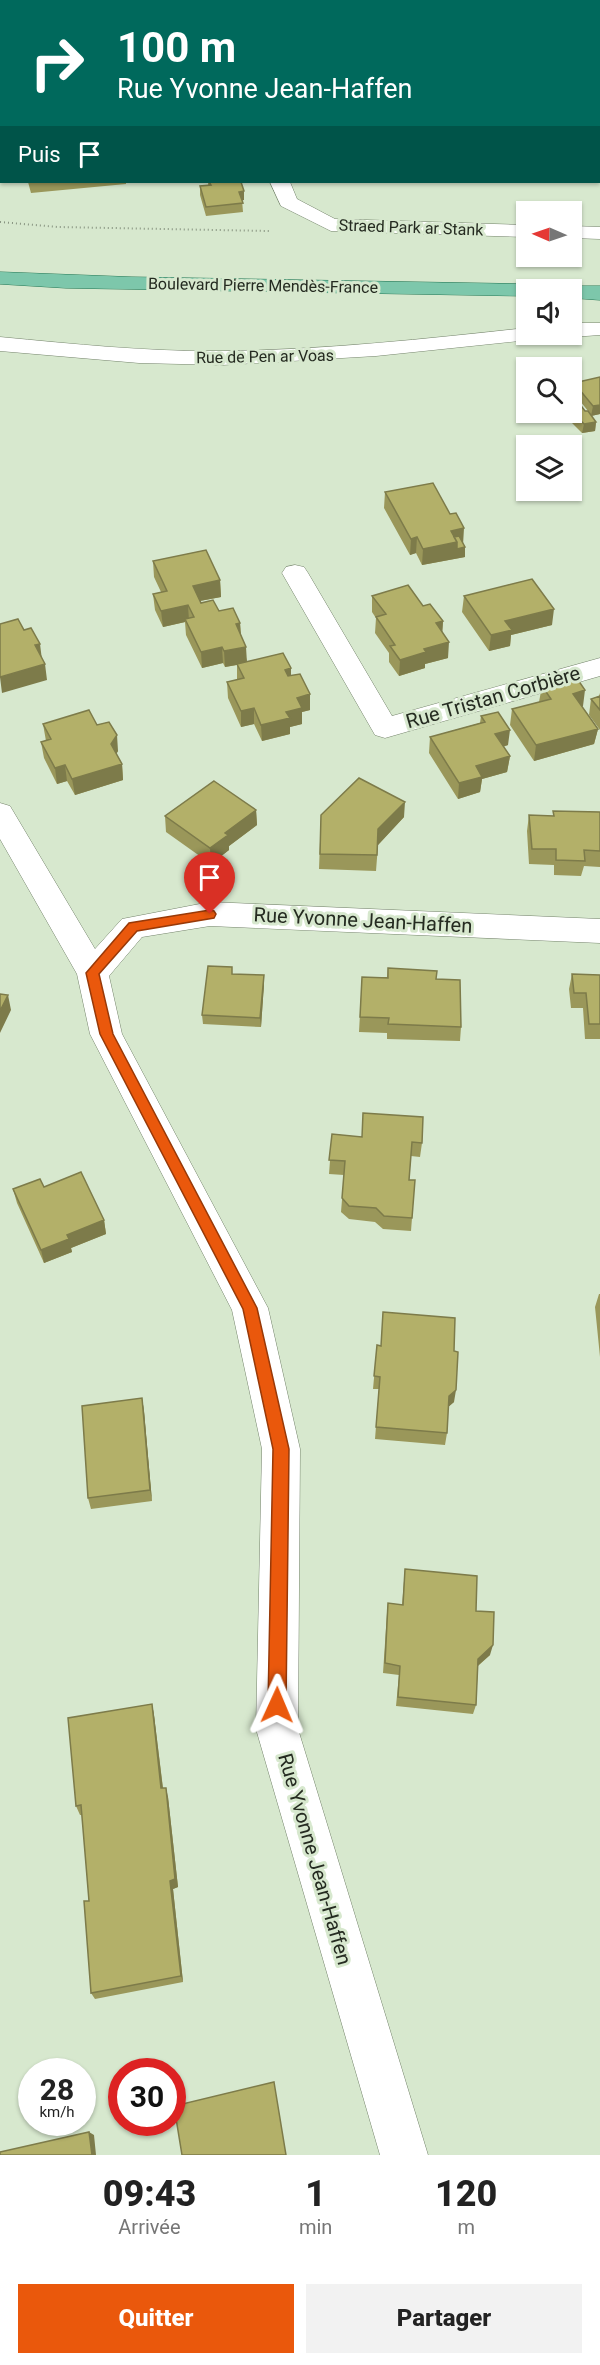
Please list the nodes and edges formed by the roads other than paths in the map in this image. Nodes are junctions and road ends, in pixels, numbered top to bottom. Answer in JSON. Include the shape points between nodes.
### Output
{"nodes":[{"id":1,"x":280,"y":183,"type":"edge"},
{"id":2,"x":516,"y":231,"type":"edge"},
{"id":3,"x":582,"y":232,"type":"edge"},
{"id":4,"x":600,"y":233,"type":"edge"},
{"id":5,"x":0,"y":278,"type":"edge"},
{"id":6,"x":516,"y":290,"type":"edge"},
{"id":7,"x":582,"y":292,"type":"edge"},
{"id":8,"x":600,"y":293,"type":"edge"},
{"id":9,"x":597,"y":329,"type":"dead end"},
{"id":10,"x":582,"y":330,"type":"edge"},
{"id":11,"x":516,"y":335,"type":"edge"},
{"id":12,"x":0,"y":344,"type":"edge"},
{"id":13,"x":295,"y":573,"type":"dead end"},
{"id":14,"x":600,"y":667,"type":"edge"},
{"id":15,"x":0,"y":813,"type":"edge"},
{"id":16,"x":600,"y":931,"type":"edge"},
{"id":17,"x":93,"y":973,"type":"junction"},
{"id":18,"x":404,"y":2155,"type":"edge"}],
"edges":[{"from":1,"to":2,"type":"street","name":"Straed Park ar Stank","via":[[288,202],[332,225]]},
{"from":3,"to":4,"type":"street"},
{"from":5,"to":6,"type":"main road","name":"Boulevard Pierre Mendès-France","via":[[100,284]]},
{"from":7,"to":8,"type":"main road"},
{"from":9,"to":10,"type":"street"},
{"from":11,"to":12,"type":"street","name":"Rue de Pen ar Voas","via":[[343,354],[221,358],[125,356]]},
{"from":13,"to":14,"type":"street","name":"Rue Tristan Corbière","via":[[385,728]]},
{"from":15,"to":17,"type":"street"},
{"from":16,"to":17,"type":"street","name":"Rue Yvonne Jean-Haffen","via":[[210,914],[133,927]]},
{"from":17,"to":18,"type":"street","name":"Rue Yvonne Jean-Haffen","via":[[106,1034],[250,1308],[281,1449],[277,1729]]}]}
